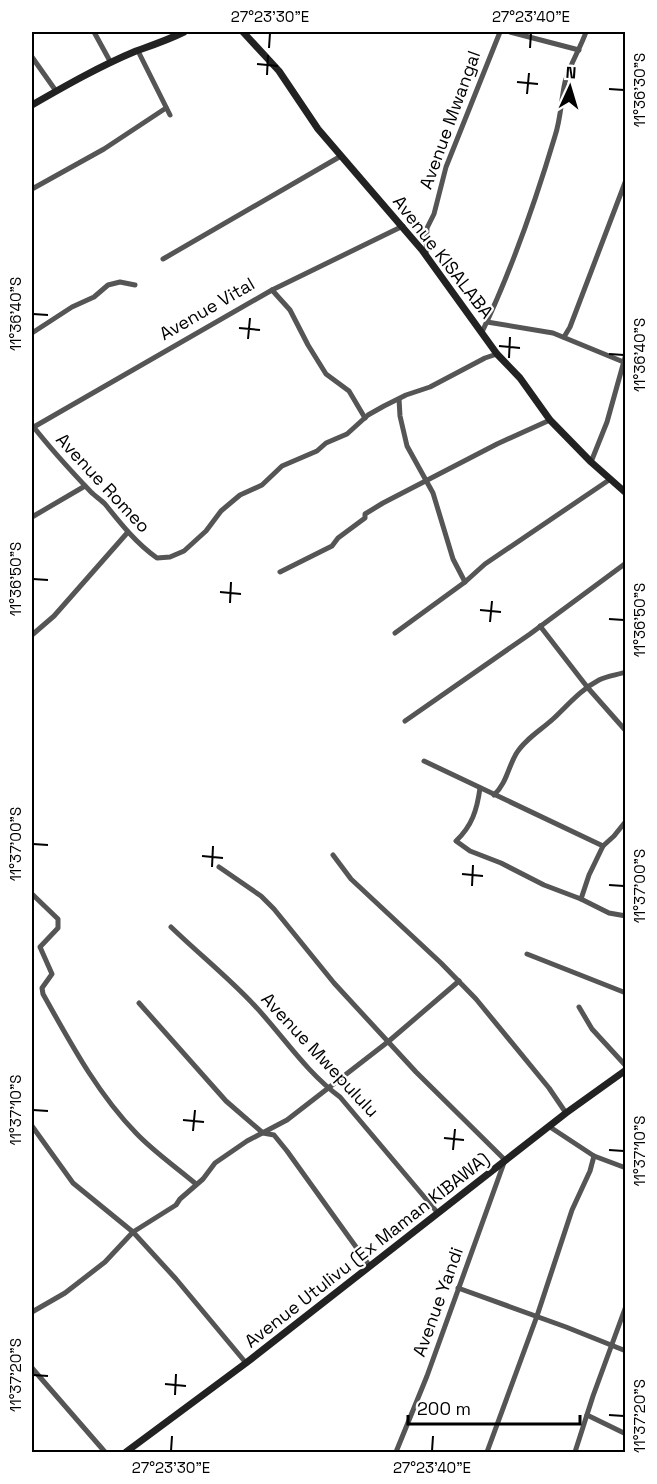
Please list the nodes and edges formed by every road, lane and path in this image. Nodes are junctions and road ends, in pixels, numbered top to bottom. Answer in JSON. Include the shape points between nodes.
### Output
{"nodes":[{"id":1,"x":94,"y":32,"type":"edge"},
{"id":2,"x":184,"y":32,"type":"edge"},
{"id":3,"x":243,"y":32,"type":"edge"},
{"id":4,"x":500,"y":32,"type":"edge"},
{"id":5,"x":510,"y":32,"type":"edge"},
{"id":6,"x":586,"y":32,"type":"edge"},
{"id":7,"x":174,"y":34,"type":"edge"},
{"id":8,"x":579,"y":50,"type":"junction"},
{"id":9,"x":138,"y":51,"type":"junction"},
{"id":10,"x":32,"y":57,"type":"edge"},
{"id":11,"x":111,"y":63,"type":"junction"},
{"id":12,"x":56,"y":91,"type":"junction"},
{"id":13,"x":32,"y":105,"type":"edge"},
{"id":14,"x":166,"y":108,"type":"junction"},
{"id":15,"x":170,"y":115,"type":"dead end"},
{"id":16,"x":341,"y":156,"type":"junction"},
{"id":17,"x":626,"y":180,"type":"edge"},
{"id":18,"x":32,"y":189,"type":"edge"},
{"id":19,"x":403,"y":226,"type":"junction"},
{"id":20,"x":426,"y":255,"type":"junction"},
{"id":21,"x":163,"y":259,"type":"dead end"},
{"id":22,"x":135,"y":285,"type":"dead end"},
{"id":23,"x":272,"y":290,"type":"junction"},
{"id":24,"x":487,"y":322,"type":"junction"},
{"id":25,"x":482,"y":332,"type":"junction"},
{"id":26,"x":32,"y":333,"type":"edge"},
{"id":27,"x":564,"y":337,"type":"junction"},
{"id":28,"x":497,"y":354,"type":"junction"},
{"id":29,"x":626,"y":354,"type":"edge"},
{"id":30,"x":624,"y":363,"type":"edge"},
{"id":31,"x":399,"y":399,"type":"junction"},
{"id":32,"x":365,"y":418,"type":"junction"},
{"id":33,"x":550,"y":420,"type":"junction"},
{"id":34,"x":32,"y":426,"type":"edge"},
{"id":35,"x":591,"y":462,"type":"junction"},
{"id":36,"x":426,"y":480,"type":"junction"},
{"id":37,"x":609,"y":480,"type":"junction"},
{"id":38,"x":85,"y":486,"type":"junction"},
{"id":39,"x":626,"y":493,"type":"edge"},
{"id":40,"x":32,"y":517,"type":"edge"},
{"id":41,"x":128,"y":532,"type":"junction"},
{"id":42,"x":626,"y":563,"type":"edge"},
{"id":43,"x":280,"y":572,"type":"dead end"},
{"id":44,"x":465,"y":582,"type":"junction"},
{"id":45,"x":540,"y":626,"type":"junction"},
{"id":46,"x":395,"y":633,"type":"dead end"},
{"id":47,"x":32,"y":635,"type":"edge"},
{"id":48,"x":626,"y":672,"type":"edge"},
{"id":49,"x":588,"y":688,"type":"junction"},
{"id":50,"x":405,"y":721,"type":"dead end"},
{"id":51,"x":626,"y":731,"type":"edge"},
{"id":52,"x":424,"y":761,"type":"dead end"},
{"id":53,"x":480,"y":788,"type":"junction"},
{"id":54,"x":494,"y":795,"type":"junction"},
{"id":55,"x":626,"y":821,"type":"edge"},
{"id":56,"x":603,"y":846,"type":"junction"},
{"id":57,"x":333,"y":855,"type":"dead end"},
{"id":58,"x":219,"y":867,"type":"dead end"},
{"id":59,"x":32,"y":894,"type":"edge"},
{"id":60,"x":581,"y":899,"type":"junction"},
{"id":61,"x":626,"y":916,"type":"edge"},
{"id":62,"x":171,"y":927,"type":"dead end"},
{"id":63,"x":527,"y":954,"type":"dead end"},
{"id":64,"x":459,"y":981,"type":"junction"},
{"id":65,"x":626,"y":993,"type":"edge"},
{"id":66,"x":139,"y":1003,"type":"dead end"},
{"id":67,"x":579,"y":1007,"type":"dead end"},
{"id":68,"x":389,"y":1041,"type":"junction"},
{"id":69,"x":624,"y":1072,"type":"edge"},
{"id":70,"x":327,"y":1088,"type":"junction"},
{"id":71,"x":566,"y":1113,"type":"junction"},
{"id":72,"x":32,"y":1126,"type":"edge"},
{"id":73,"x":550,"y":1127,"type":"junction"},
{"id":74,"x":263,"y":1133,"type":"junction"},
{"id":75,"x":594,"y":1156,"type":"junction"},
{"id":76,"x":506,"y":1160,"type":"junction"},
{"id":77,"x":626,"y":1168,"type":"edge"},
{"id":78,"x":196,"y":1184,"type":"junction"},
{"id":79,"x":437,"y":1212,"type":"junction"},
{"id":80,"x":133,"y":1232,"type":"junction"},
{"id":81,"x":369,"y":1265,"type":"junction"},
{"id":82,"x":458,"y":1288,"type":"junction"},
{"id":83,"x":626,"y":1306,"type":"edge"},
{"id":84,"x":32,"y":1312,"type":"edge"},
{"id":85,"x":537,"y":1316,"type":"junction"},
{"id":86,"x":610,"y":1345,"type":"junction"},
{"id":87,"x":626,"y":1351,"type":"edge"},
{"id":88,"x":246,"y":1363,"type":"junction"},
{"id":89,"x":32,"y":1368,"type":"edge"},
{"id":90,"x":587,"y":1415,"type":"junction"},
{"id":91,"x":626,"y":1434,"type":"edge"},
{"id":92,"x":105,"y":1452,"type":"edge"},
{"id":93,"x":130,"y":1452,"type":"edge"},
{"id":94,"x":396,"y":1452,"type":"edge"},
{"id":95,"x":487,"y":1452,"type":"edge"},
{"id":96,"x":575,"y":1452,"type":"edge"}],
"edges":[{"from":1,"to":11,"type":"street"},
{"from":2,"to":7,"type":"street"},
{"from":3,"to":16,"type":"street","name":"Avenue KISALABA","via":[[279,71]]},
{"from":4,"to":20,"type":"street","name":"Avenue Mwangal","via":[[446,167],[427,228]]},
{"from":5,"to":8,"type":"street"},
{"from":6,"to":8,"type":"street"},
{"from":7,"to":9,"type":"street"},
{"from":8,"to":24,"type":"street","via":[[565,84],[561,117],[541,180],[508,277]]},
{"from":9,"to":11,"type":"street"},
{"from":9,"to":14,"type":"street"},
{"from":10,"to":12,"type":"street"},
{"from":11,"to":12,"type":"street"},
{"from":12,"to":13,"type":"street"},
{"from":14,"to":15,"type":"street"},
{"from":14,"to":18,"type":"street","via":[[104,149]]},
{"from":16,"to":19,"type":"street","name":"Avenue KISALABA"},
{"from":16,"to":21,"type":"street"},
{"from":17,"to":27,"type":"street"},
{"from":19,"to":20,"type":"street","name":"Avenue KISALABA"},
{"from":19,"to":23,"type":"street","name":"Avenue Vital"},
{"from":20,"to":25,"type":"street","name":"Avenue KISALABA"},
{"from":22,"to":26,"type":"street","via":[[108,285]]},
{"from":23,"to":32,"type":"street","via":[[290,310],[326,374],[347,388]]},
{"from":23,"to":34,"type":"street","name":"Avenue Vital"},
{"from":24,"to":25,"type":"street"},
{"from":24,"to":27,"type":"street"},
{"from":25,"to":28,"type":"street","name":"Avenue KISALABA"},
{"from":27,"to":30,"type":"street"},
{"from":28,"to":31,"type":"street"},
{"from":28,"to":33,"type":"street","name":"Avenue KISALABA"},
{"from":29,"to":30,"type":"street"},
{"from":30,"to":35,"type":"street"},
{"from":31,"to":32,"type":"street"},
{"from":31,"to":36,"type":"street","via":[[407,446]]},
{"from":32,"to":41,"type":"street","name":"Avenue Romeo","via":[[347,434],[282,466],[262,485],[240,495],[206,531],[176,555],[157,558]]},
{"from":33,"to":35,"type":"street","name":"Avenue KISALABA"},
{"from":33,"to":36,"type":"street"},
{"from":34,"to":38,"type":"street","name":"Avenue Romeo"},
{"from":35,"to":37,"type":"street","name":"Avenue KISALABA"},
{"from":36,"to":43,"type":"street","via":[[365,514],[332,546]]},
{"from":36,"to":44,"type":"street"},
{"from":37,"to":39,"type":"street","name":"Avenue KISALABA"},
{"from":37,"to":44,"type":"street","via":[[485,564]]},
{"from":38,"to":40,"type":"street"},
{"from":38,"to":41,"type":"street","name":"Avenue Romeo"},
{"from":41,"to":47,"type":"street","via":[[54,616]]},
{"from":42,"to":45,"type":"street"},
{"from":44,"to":46,"type":"street"},
{"from":45,"to":49,"type":"street"},
{"from":45,"to":50,"type":"street"},
{"from":48,"to":49,"type":"street"},
{"from":49,"to":51,"type":"street"},
{"from":49,"to":54,"type":"street","via":[[516,753],[504,783]]},
{"from":52,"to":53,"type":"street"},
{"from":53,"to":54,"type":"street"},
{"from":53,"to":60,"type":"street","via":[[477,810],[468,830],[456,841],[470,851]]},
{"from":54,"to":56,"type":"street"},
{"from":55,"to":56,"type":"street"},
{"from":56,"to":60,"type":"street"},
{"from":57,"to":64,"type":"street","via":[[351,879]]},
{"from":58,"to":68,"type":"street","via":[[274,909],[334,983]]},
{"from":59,"to":78,"type":"street","via":[[58,919],[57,928],[40,947],[52,974],[42,988],[43,994],[114,1109],[156,1152]]},
{"from":60,"to":61,"type":"street","via":[[609,913]]},
{"from":62,"to":70,"type":"street","name":"Avenue Mwepululu","via":[[255,1006]]},
{"from":63,"to":65,"type":"street"},
{"from":64,"to":68,"type":"street"},
{"from":64,"to":71,"type":"street"},
{"from":66,"to":74,"type":"street","via":[[226,1101]]},
{"from":67,"to":69,"type":"street"},
{"from":68,"to":70,"type":"street"},
{"from":68,"to":76,"type":"street"},
{"from":69,"to":71,"type":"street","name":"Avenue Utulivu (Ex Maman KIBAWA)"},
{"from":70,"to":74,"type":"street","via":[[287,1120]]},
{"from":70,"to":79,"type":"street","name":"Avenue Mwepululu","via":[[340,1097]]},
{"from":71,"to":73,"type":"street","name":"Avenue Utulivu (Ex Maman KIBAWA)"},
{"from":72,"to":80,"type":"street","via":[[73,1183]]},
{"from":73,"to":75,"type":"street"},
{"from":73,"to":76,"type":"street","name":"Avenue Utulivu (Ex Maman KIBAWA)"},
{"from":74,"to":78,"type":"street","via":[[215,1163]]},
{"from":74,"to":81,"type":"street","via":[[274,1135],[287,1151]]},
{"from":75,"to":77,"type":"street"},
{"from":75,"to":85,"type":"street"},
{"from":76,"to":79,"type":"street","name":"Avenue Utulivu (Ex Maman KIBAWA)"},
{"from":76,"to":82,"type":"street","name":"Avenue Yandi"},
{"from":78,"to":80,"type":"street","via":[[176,1205]]},
{"from":79,"to":81,"type":"street","name":"Avenue Utulivu (Ex Maman KIBAWA)"},
{"from":80,"to":84,"type":"street","via":[[105,1262],[66,1293]]},
{"from":80,"to":88,"type":"street"},
{"from":81,"to":88,"type":"street","name":"Avenue Utulivu (Ex Maman KIBAWA)"},
{"from":82,"to":85,"type":"street"},
{"from":82,"to":94,"type":"street","name":"Avenue Yandi"},
{"from":83,"to":86,"type":"street"},
{"from":85,"to":86,"type":"street"},
{"from":85,"to":95,"type":"street"},
{"from":86,"to":87,"type":"street"},
{"from":86,"to":90,"type":"street"},
{"from":88,"to":93,"type":"street","name":"Avenue Utulivu (Ex Maman KIBAWA)"},
{"from":89,"to":92,"type":"street"},
{"from":90,"to":91,"type":"street"},
{"from":90,"to":96,"type":"street"}]}
